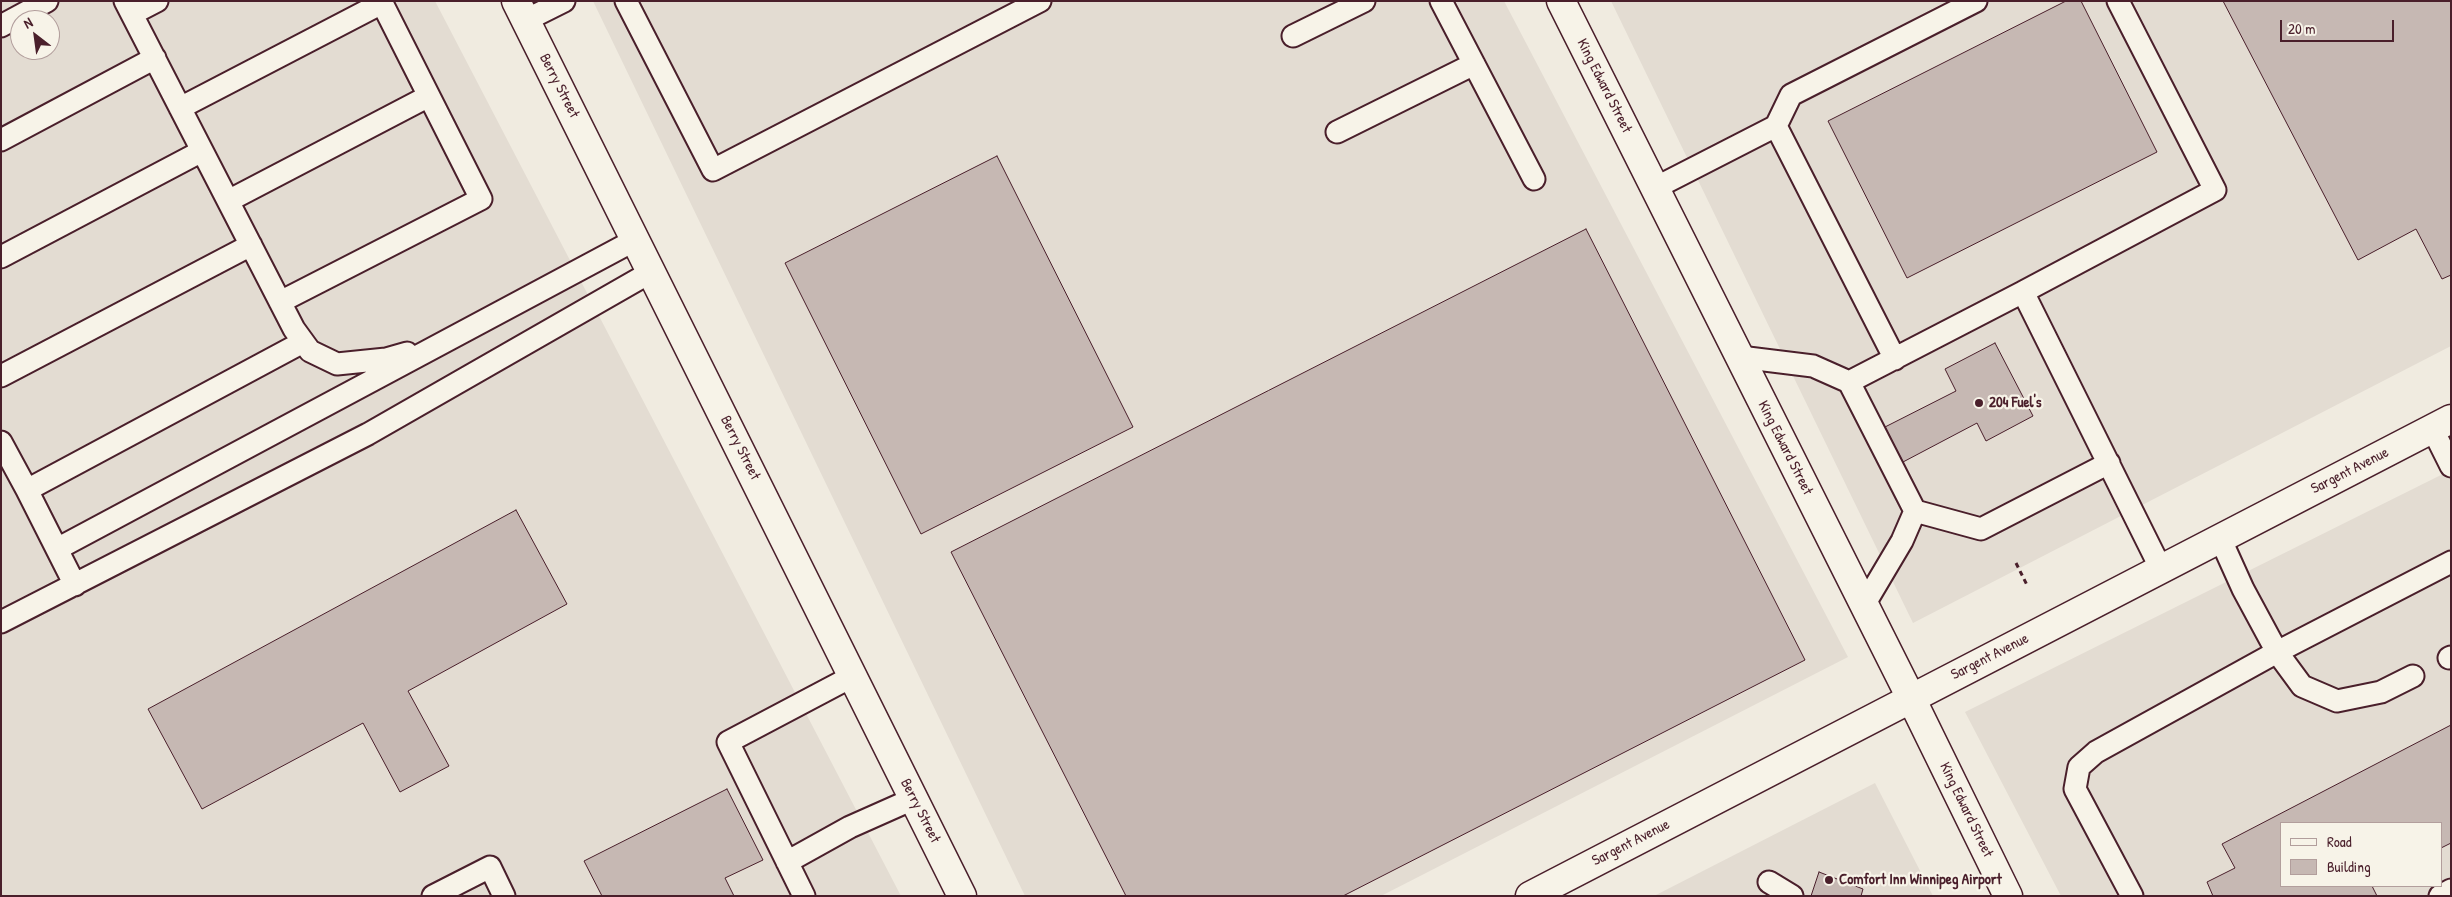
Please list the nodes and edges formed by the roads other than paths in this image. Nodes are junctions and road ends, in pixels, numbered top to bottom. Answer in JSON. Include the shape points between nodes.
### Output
{"nodes":[{"id":1,"x":47,"y":1,"type":"edge"},
{"id":2,"x":158,"y":1,"type":"edge"},
{"id":3,"x":564,"y":1,"type":"edge"},
{"id":4,"x":626,"y":1,"type":"edge"},
{"id":5,"x":1040,"y":1,"type":"edge"},
{"id":6,"x":1364,"y":1,"type":"edge"},
{"id":7,"x":1441,"y":1,"type":"edge"},
{"id":8,"x":1561,"y":1,"type":"edge"},
{"id":9,"x":1976,"y":1,"type":"edge"},
{"id":10,"x":2118,"y":1,"type":"edge"},
{"id":11,"x":382,"y":2,"type":"edge"},
{"id":12,"x":128,"y":8,"type":"edge"},
{"id":13,"x":521,"y":11,"type":"edge"},
{"id":14,"x":1,"y":26,"type":"edge"},
{"id":15,"x":1293,"y":36,"type":"dead end"},
{"id":16,"x":154,"y":58,"type":"junction"},
{"id":17,"x":1474,"y":64,"type":"junction"},
{"id":18,"x":429,"y":96,"type":"junction"},
{"id":19,"x":180,"y":108,"type":"junction"},
{"id":20,"x":1776,"y":126,"type":"junction"},
{"id":21,"x":1337,"y":132,"type":"dead end"},
{"id":22,"x":1,"y":140,"type":"edge"},
{"id":23,"x":202,"y":151,"type":"junction"},
{"id":24,"x":1534,"y":179,"type":"dead end"},
{"id":25,"x":1654,"y":188,"type":"junction"},
{"id":26,"x":228,"y":201,"type":"junction"},
{"id":27,"x":635,"y":240,"type":"junction"},
{"id":28,"x":251,"y":245,"type":"junction"},
{"id":29,"x":1,"y":257,"type":"edge"},
{"id":30,"x":652,"y":272,"type":"junction"},
{"id":31,"x":2023,"y":292,"type":"junction"},
{"id":32,"x":280,"y":302,"type":"junction"},
{"id":33,"x":445,"y":341,"type":"junction"},
{"id":34,"x":303,"y":342,"type":"junction"},
{"id":35,"x":1740,"y":357,"type":"junction"},
{"id":36,"x":1895,"y":359,"type":"junction"},
{"id":37,"x":1,"y":376,"type":"edge"},
{"id":38,"x":1849,"y":382,"type":"junction"},
{"id":39,"x":2441,"y":423,"type":"edge"},
{"id":40,"x":1,"y":442,"type":"edge"},
{"id":41,"x":2109,"y":463,"type":"junction"},
{"id":42,"x":2451,"y":466,"type":"edge"},
{"id":43,"x":27,"y":490,"type":"junction"},
{"id":44,"x":1915,"y":511,"type":"junction"},
{"id":45,"x":2220,"y":538,"type":"junction"},
{"id":46,"x":58,"y":549,"type":"junction"},
{"id":47,"x":2451,"y":562,"type":"edge"},
{"id":48,"x":2161,"y":568,"type":"junction"},
{"id":49,"x":75,"y":585,"type":"junction"},
{"id":50,"x":1864,"y":605,"type":"junction"},
{"id":51,"x":1,"y":622,"type":"edge"},
{"id":52,"x":2278,"y":652,"type":"junction"},
{"id":53,"x":853,"y":676,"type":"junction"},
{"id":54,"x":2413,"y":676,"type":"dead end"},
{"id":55,"x":1911,"y":698,"type":"junction"},
{"id":56,"x":913,"y":798,"type":"junction"},
{"id":57,"x":787,"y":862,"type":"junction"},
{"id":58,"x":1769,"y":882,"type":"dead end"},
{"id":59,"x":2451,"y":890,"type":"edge"},
{"id":60,"x":434,"y":896,"type":"edge"},
{"id":61,"x":504,"y":896,"type":"edge"},
{"id":62,"x":804,"y":896,"type":"edge"},
{"id":63,"x":962,"y":896,"type":"edge"},
{"id":64,"x":1530,"y":896,"type":"edge"},
{"id":65,"x":1792,"y":896,"type":"edge"},
{"id":66,"x":2008,"y":896,"type":"edge"},
{"id":67,"x":2132,"y":896,"type":"edge"},
{"id":68,"x":2440,"y":896,"type":"edge"}],
"edges":[{"from":1,"to":14,"type":"lane"},
{"from":2,"to":12,"type":"lane"},
{"from":3,"to":13,"type":"lane"},
{"from":4,"to":5,"type":"lane","via":[[712,170]]},
{"from":6,"to":15,"type":"lane"},
{"from":7,"to":17,"type":"lane"},
{"from":8,"to":25,"type":"main road","name":"King Edward Street"},
{"from":9,"to":20,"type":"lane","via":[[1791,95]]},
{"from":10,"to":31,"type":"lane","via":[[2215,190]]},
{"from":11,"to":18,"type":"lane"},
{"from":11,"to":19,"type":"lane"},
{"from":12,"to":16,"type":"lane"},
{"from":13,"to":27,"type":"main road","name":"Berry Street"},
{"from":16,"to":19,"type":"lane"},
{"from":16,"to":22,"type":"lane"},
{"from":17,"to":21,"type":"lane"},
{"from":17,"to":24,"type":"lane"},
{"from":18,"to":26,"type":"lane"},
{"from":18,"to":32,"type":"lane","via":[[481,199]]},
{"from":19,"to":23,"type":"lane"},
{"from":20,"to":25,"type":"lane"},
{"from":20,"to":36,"type":"lane"},
{"from":23,"to":26,"type":"lane"},
{"from":23,"to":29,"type":"lane"},
{"from":25,"to":35,"type":"main road","name":"King Edward Street"},
{"from":26,"to":28,"type":"lane"},
{"from":27,"to":30,"type":"main road","name":"Berry Street"},
{"from":27,"to":33,"type":"lane"},
{"from":28,"to":32,"type":"lane"},
{"from":28,"to":37,"type":"lane"},
{"from":30,"to":49,"type":"lane","via":[[368,434]]},
{"from":30,"to":53,"type":"main road","name":"Berry Street"},
{"from":31,"to":36,"type":"lane"},
{"from":31,"to":41,"type":"lane"},
{"from":32,"to":34,"type":"lane"},
{"from":33,"to":34,"type":"lane","via":[[386,359],[337,364],[310,351]]},
{"from":33,"to":46,"type":"lane"},
{"from":34,"to":43,"type":"lane"},
{"from":35,"to":38,"type":"lane","via":[[1812,366]]},
{"from":35,"to":50,"type":"main road","name":"King Edward Street"},
{"from":36,"to":38,"type":"lane"},
{"from":38,"to":44,"type":"lane"},
{"from":39,"to":42,"type":"lane"},
{"from":39,"to":45,"type":"main road","name":"Sargent Avenue"},
{"from":40,"to":43,"type":"lane"},
{"from":41,"to":44,"type":"lane","via":[[1981,529]]},
{"from":41,"to":48,"type":"lane"},
{"from":43,"to":46,"type":"lane"},
{"from":44,"to":50,"type":"lane","via":[[1902,541]]},
{"from":45,"to":48,"type":"main road","name":"Sargent Avenue"},
{"from":45,"to":52,"type":"lane","via":[[2243,589]]},
{"from":46,"to":49,"type":"lane"},
{"from":47,"to":52,"type":"lane"},
{"from":48,"to":55,"type":"main road","name":"Sargent Avenue"},
{"from":49,"to":51,"type":"lane"},
{"from":50,"to":55,"type":"main road","name":"King Edward Street"},
{"from":52,"to":54,"type":"lane","via":[[2302,686],[2337,701],[2381,692]]},
{"from":52,"to":67,"type":"lane","via":[[2096,752],[2078,767],[2075,789]]},
{"from":53,"to":56,"type":"main road","name":"Berry Street"},
{"from":53,"to":57,"type":"lane","via":[[728,742]]},
{"from":55,"to":64,"type":"main road","name":"Sargent Avenue"},
{"from":55,"to":66,"type":"main road","name":"King Edward Street"},
{"from":56,"to":57,"type":"lane","via":[[850,827]]},
{"from":56,"to":63,"type":"main road","name":"Berry Street"},
{"from":57,"to":62,"type":"lane"},
{"from":58,"to":65,"type":"lane"},
{"from":59,"to":68,"type":"lane"},
{"from":60,"to":61,"type":"lane","via":[[490,867]]}]}
